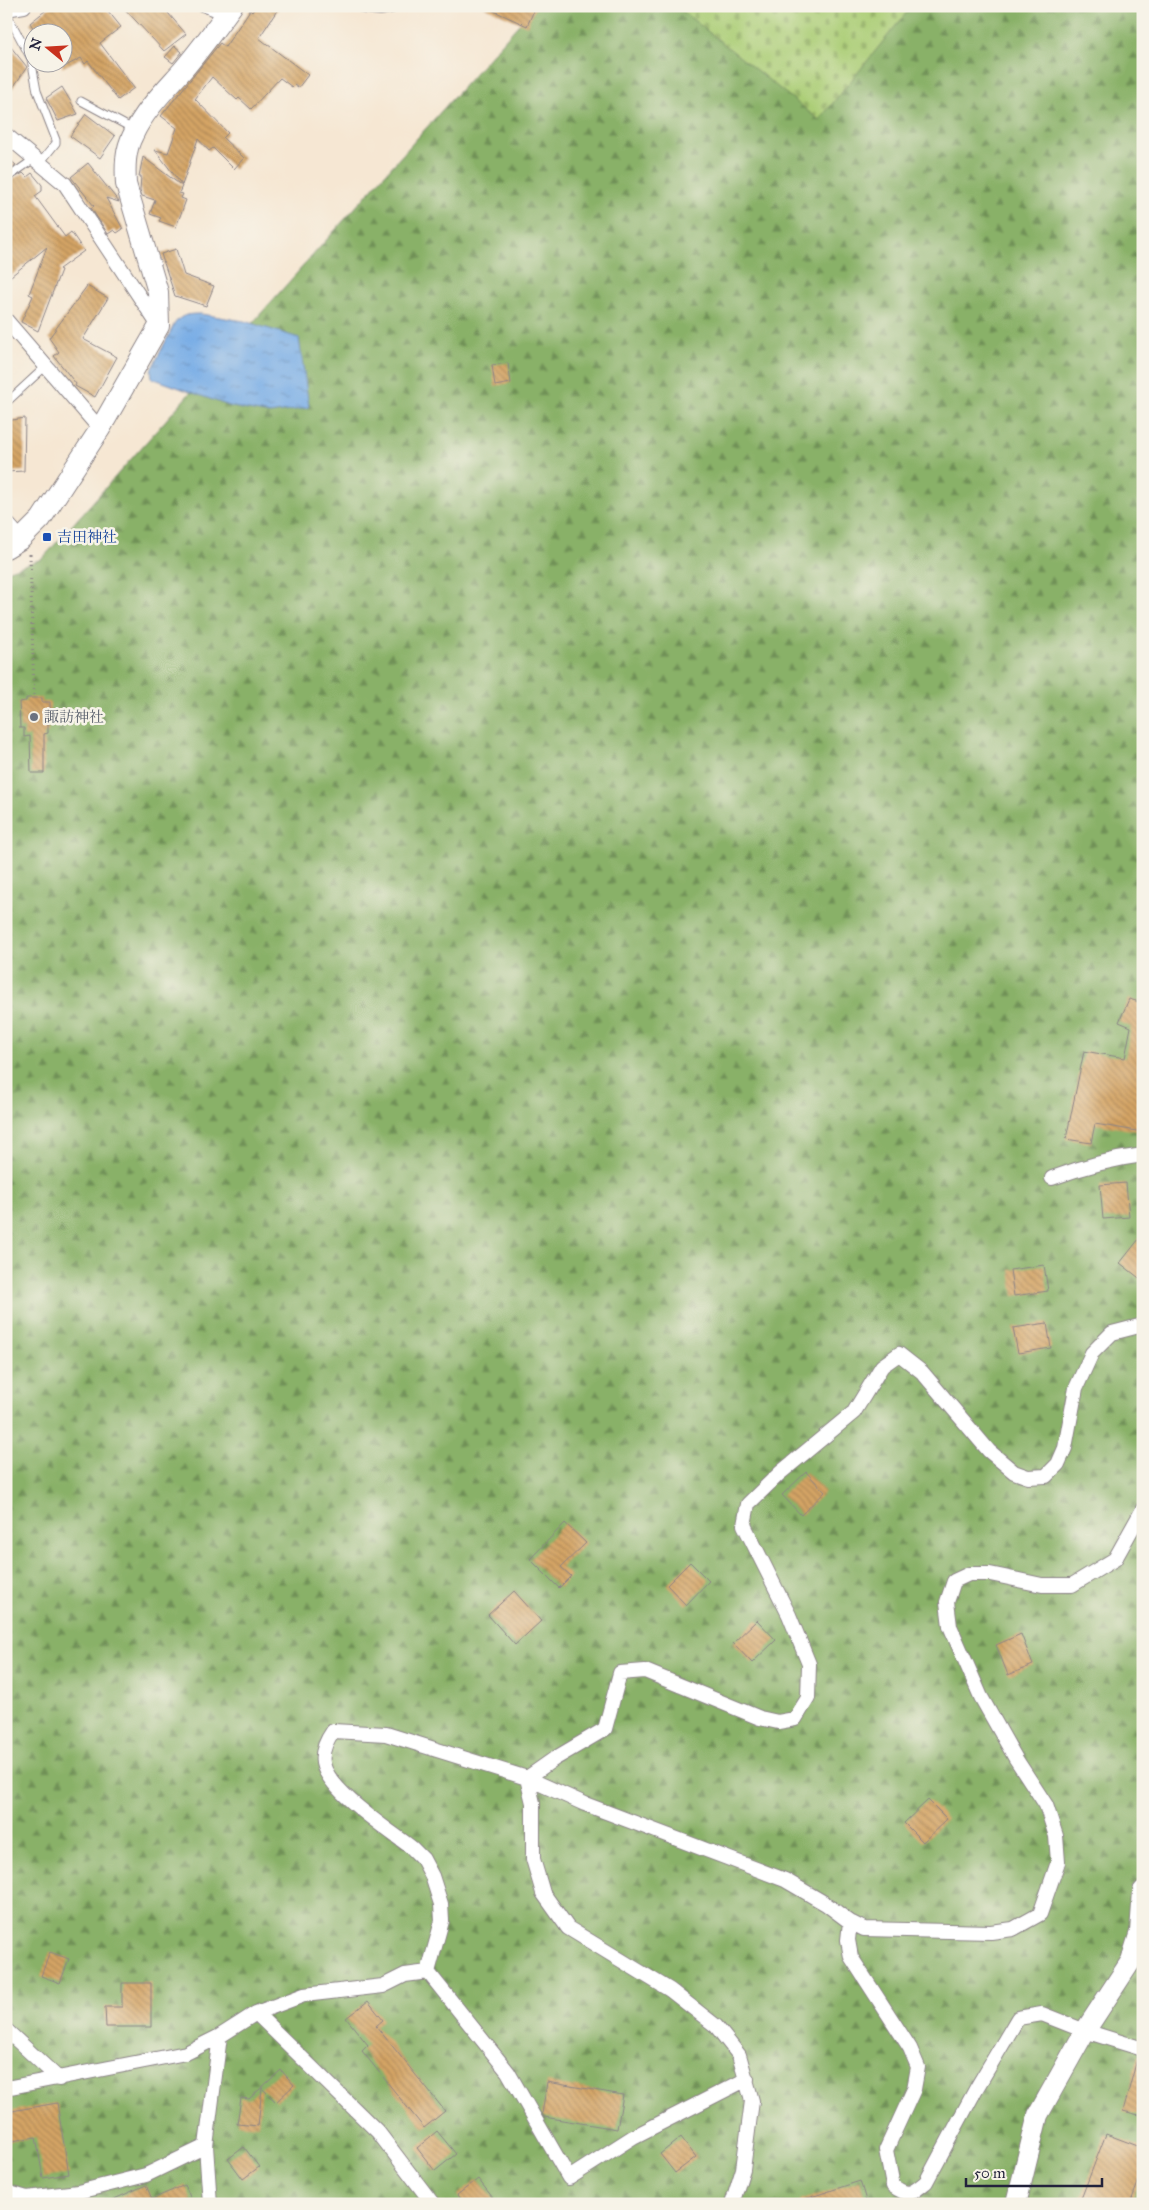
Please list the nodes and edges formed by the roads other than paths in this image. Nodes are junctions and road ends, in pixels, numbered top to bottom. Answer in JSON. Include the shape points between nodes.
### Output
{"nodes":[{"id":1,"x":24,"y":6,"type":"edge"},
{"id":2,"x":198,"y":6,"type":"edge"},
{"id":3,"x":364,"y":6,"type":"edge"},
{"id":4,"x":391,"y":6,"type":"edge"},
{"id":5,"x":6,"y":10,"type":"edge"},
{"id":6,"x":228,"y":11,"type":"edge"},
{"id":7,"x":81,"y":101,"type":"dead end"},
{"id":8,"x":135,"y":130,"type":"junction"},
{"id":9,"x":6,"y":136,"type":"edge"},
{"id":10,"x":37,"y":161,"type":"junction"},
{"id":11,"x":7,"y":178,"type":"edge"},
{"id":12,"x":6,"y":320,"type":"edge"},
{"id":13,"x":159,"y":326,"type":"junction"},
{"id":14,"x":46,"y":366,"type":"junction"},
{"id":15,"x":6,"y":403,"type":"edge"},
{"id":16,"x":100,"y":429,"type":"junction"},
{"id":17,"x":6,"y":522,"type":"edge"},
{"id":18,"x":18,"y":540,"type":"edge"},
{"id":19,"x":1143,"y":1155,"type":"edge"},
{"id":20,"x":1052,"y":1178,"type":"dead end"},
{"id":21,"x":1143,"y":1325,"type":"edge"},
{"id":22,"x":1143,"y":1509,"type":"edge"},
{"id":23,"x":527,"y":1778,"type":"junction"},
{"id":24,"x":1143,"y":1892,"type":"edge"},
{"id":25,"x":850,"y":1922,"type":"junction"},
{"id":26,"x":428,"y":1972,"type":"junction"},
{"id":27,"x":256,"y":2013,"type":"junction"},
{"id":28,"x":6,"y":2030,"type":"edge"},
{"id":29,"x":1085,"y":2031,"type":"junction"},
{"id":30,"x":220,"y":2036,"type":"junction"},
{"id":31,"x":1143,"y":2049,"type":"edge"},
{"id":32,"x":59,"y":2079,"type":"junction"},
{"id":33,"x":747,"y":2079,"type":"junction"},
{"id":34,"x":6,"y":2088,"type":"edge"},
{"id":35,"x":206,"y":2146,"type":"junction"},
{"id":36,"x":6,"y":2192,"type":"edge"},
{"id":37,"x":210,"y":2204,"type":"edge"},
{"id":38,"x":433,"y":2204,"type":"edge"},
{"id":39,"x":732,"y":2204,"type":"edge"},
{"id":40,"x":1016,"y":2204,"type":"edge"}],
"edges":[{"from":1,"to":5,"type":"street"},
{"from":2,"to":6,"type":"lane"},
{"from":3,"to":4,"type":"street"},
{"from":5,"to":10,"type":"lane","via":[[31,59],[37,91],[56,140]]},
{"from":6,"to":8,"type":"street"},
{"from":7,"to":8,"type":"lane"},
{"from":8,"to":13,"type":"street","via":[[125,165],[126,184],[158,292]]},
{"from":9,"to":10,"type":"street"},
{"from":10,"to":11,"type":"lane"},
{"from":10,"to":13,"type":"street","via":[[65,184]]},
{"from":12,"to":14,"type":"street"},
{"from":13,"to":16,"type":"street"},
{"from":14,"to":15,"type":"lane"},
{"from":14,"to":16,"type":"street"},
{"from":16,"to":18,"type":"street","via":[[40,519]]},
{"from":17,"to":18,"type":"street"},
{"from":19,"to":20,"type":"street","via":[[1113,1159]]},
{"from":21,"to":23,"type":"street","via":[[1112,1334],[1092,1353],[1076,1388],[1065,1448],[1058,1464],[1046,1476],[1028,1477],[1014,1472],[989,1451],[922,1372],[899,1354],[882,1366],[854,1412],[748,1504],[744,1525],[789,1615],[809,1664],[808,1698],[795,1719],[778,1722],[760,1718],[645,1671],[620,1673],[605,1729]]},
{"from":22,"to":25,"type":"street","via":[[1115,1559],[1072,1585],[1042,1585],[990,1574],[970,1574],[954,1581],[947,1602],[950,1626],[981,1697],[1046,1804],[1056,1836],[1058,1862],[1040,1914],[1013,1928],[991,1932],[864,1929]]},
{"from":23,"to":25,"type":"street","via":[[585,1804],[785,1880]]},
{"from":23,"to":26,"type":"street","via":[[386,1734],[333,1731],[325,1743],[323,1762],[338,1790],[412,1848],[423,1859],[432,1876],[441,1904],[442,1921]]},
{"from":23,"to":33,"type":"street","via":[[533,1803],[533,1859],[543,1893],[568,1928],[670,1990],[716,2026],[738,2055]]},
{"from":24,"to":29,"type":"street","via":[[1140,1932],[1131,1961]]},
{"from":25,"to":29,"type":"street","via":[[848,1940],[851,1957],[910,2048],[918,2066],[914,2089],[886,2150],[893,2186],[904,2193],[913,2193],[926,2182],[1018,2018],[1042,2014]]},
{"from":26,"to":27,"type":"street","via":[[405,1976],[384,1986],[304,1994]]},
{"from":26,"to":33,"type":"street","via":[[508,2072],[569,2178],[633,2137]]},
{"from":27,"to":30,"type":"street"},
{"from":27,"to":38,"type":"street","via":[[378,2132]]},
{"from":28,"to":32,"type":"street"},
{"from":29,"to":31,"type":"street"},
{"from":29,"to":40,"type":"street","via":[[1038,2115]]},
{"from":30,"to":32,"type":"street","via":[[186,2053]]},
{"from":30,"to":35,"type":"street"},
{"from":32,"to":34,"type":"street"},
{"from":33,"to":39,"type":"street","via":[[752,2101],[743,2170]]},
{"from":35,"to":36,"type":"street","via":[[146,2175],[78,2192],[27,2198]]},
{"from":35,"to":37,"type":"street"}]}
